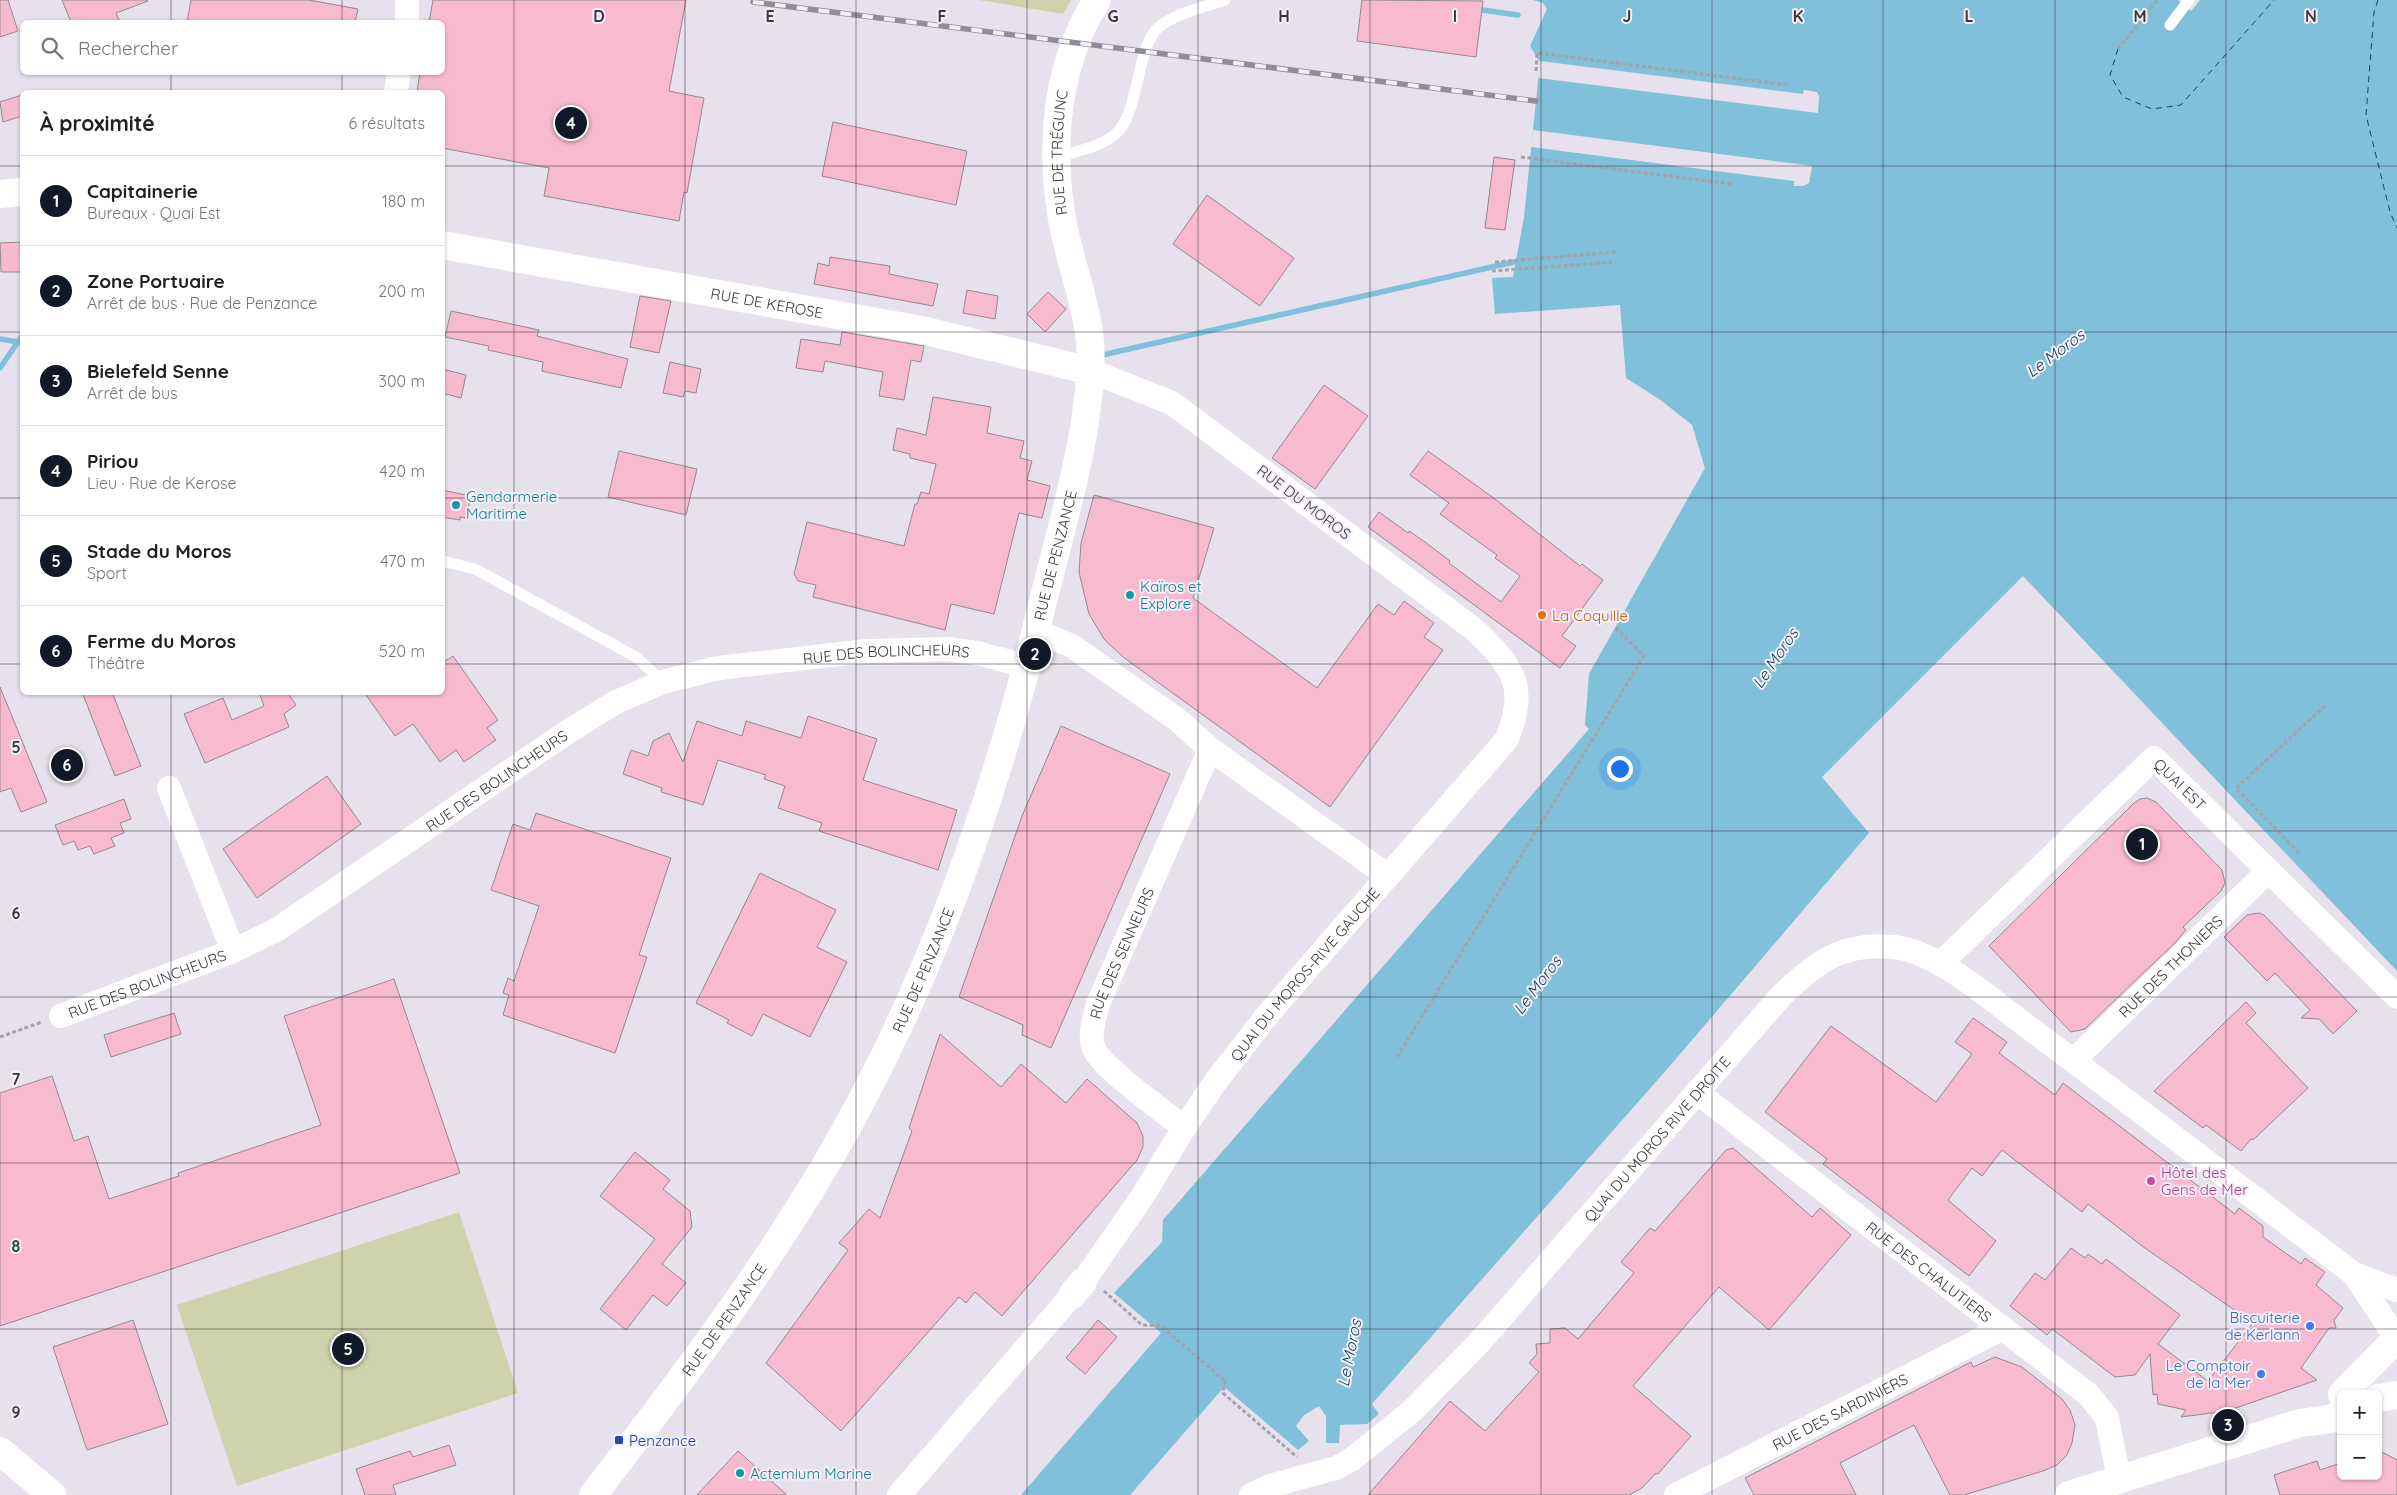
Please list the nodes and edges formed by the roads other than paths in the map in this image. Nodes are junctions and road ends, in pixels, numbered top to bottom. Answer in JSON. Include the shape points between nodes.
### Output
{"nodes":[{"id":1,"x":407,"y":0,"type":"edge"},
{"id":2,"x":1097,"y":0,"type":"edge"},
{"id":3,"x":1226,"y":0,"type":"edge"},
{"id":4,"x":2189,"y":0,"type":"edge"},
{"id":5,"x":407,"y":20,"type":"edge"},
{"id":6,"x":2170,"y":25,"type":"dead end"},
{"id":7,"x":399,"y":75,"type":"edge"},
{"id":8,"x":396,"y":90,"type":"edge"},
{"id":9,"x":1056,"y":157,"type":"junction"},
{"id":10,"x":20,"y":192,"type":"edge"},
{"id":11,"x":0,"y":194,"type":"edge"},
{"id":12,"x":445,"y":245,"type":"edge"},
{"id":13,"x":1090,"y":370,"type":"junction"},
{"id":14,"x":445,"y":562,"type":"edge"},
{"id":15,"x":1036,"y":631,"type":"junction"},
{"id":16,"x":1503,"y":657,"type":"joint"},
{"id":17,"x":1026,"y":666,"type":"junction"},
{"id":18,"x":663,"y":682,"type":"junction"},
{"id":19,"x":1210,"y":749,"type":"junction"},
{"id":20,"x":169,"y":788,"type":"dead end"},
{"id":21,"x":2268,"y":871,"type":"junction"},
{"id":22,"x":1388,"y":876,"type":"junction"},
{"id":23,"x":233,"y":951,"type":"junction"},
{"id":24,"x":1940,"y":964,"type":"junction"},
{"id":25,"x":2397,"y":997,"type":"edge"},
{"id":26,"x":61,"y":1016,"type":"road end"},
{"id":27,"x":2073,"y":1061,"type":"junction"},
{"id":28,"x":1698,"y":1093,"type":"junction"},
{"id":29,"x":1184,"y":1128,"type":"junction"},
{"id":30,"x":2354,"y":1274,"type":"junction"},
{"id":31,"x":2397,"y":1290,"type":"edge"},
{"id":32,"x":2002,"y":1328,"type":"junction"},
{"id":33,"x":2395,"y":1342,"type":"edge"},
{"id":34,"x":2346,"y":1390,"type":"edge"},
{"id":35,"x":2397,"y":1395,"type":"edge"},
{"id":36,"x":2337,"y":1397,"type":"edge"},
{"id":37,"x":2382,"y":1397,"type":"edge"},
{"id":38,"x":2337,"y":1416,"type":"edge"},
{"id":39,"x":2300,"y":1423,"type":"junction"},
{"id":40,"x":0,"y":1451,"type":"edge"},
{"id":41,"x":2119,"y":1479,"type":"junction"},
{"id":42,"x":52,"y":1495,"type":"edge"},
{"id":43,"x":593,"y":1495,"type":"edge"},
{"id":44,"x":899,"y":1495,"type":"edge"},
{"id":45,"x":1251,"y":1495,"type":"edge"},
{"id":46,"x":1676,"y":1495,"type":"edge"},
{"id":47,"x":2069,"y":1495,"type":"edge"}],
"edges":[{"from":1,"to":5,"type":"street"},
{"from":2,"to":9,"type":"main road","name":"RUE DE TRÉGUNC","via":[[1084,22],[1067,69],[1058,119]]},
{"from":3,"to":9,"type":"lane","via":[[1179,16],[1158,28],[1144,52],[1128,119],[1116,136],[1093,148]]},
{"from":4,"to":6,"type":"lane"},
{"from":7,"to":8,"type":"street"},
{"from":9,"to":13,"type":"main road","name":"RUE DE TRÉGUNC","via":[[1061,214],[1085,313]]},
{"from":10,"to":11,"type":"main road"},
{"from":12,"to":13,"type":"main road","name":"RUE DE KEROSE","via":[[922,330]]},
{"from":13,"to":15,"type":"main road","name":"RUE DE PENZANCE","via":[[1077,462]]},
{"from":13,"to":16,"type":"street","name":"RUE DU MOROS","via":[[1172,403],[1475,630]]},
{"from":14,"to":18,"type":"lane","via":[[475,569],[636,657]]},
{"from":15,"to":17,"type":"main road","name":"RUE DE PENZANCE"},
{"from":15,"to":19,"type":"street","via":[[1072,646],[1178,720]]},
{"from":16,"to":22,"type":"street","name":"QUAI DU MOROS-RIVE GAUCHE","via":[[1518,698],[1516,717],[1507,738]]},
{"from":17,"to":18,"type":"street","name":"RUE DES BOLINCHEURS","via":[[948,649],[867,651],[718,668]]},
{"from":17,"to":43,"type":"main road","name":"RUE DE PENZANCE","via":[[1002,754],[957,889],[862,1100],[810,1192],[737,1303]]},
{"from":18,"to":23,"type":"street","name":"RUE DES BOLINCHEURS","via":[[616,702],[566,733],[316,905],[278,929]]},
{"from":19,"to":22,"type":"street"},
{"from":19,"to":29,"type":"street","name":"RUE DES SENNEURS","via":[[1098,1004],[1091,1038],[1103,1062]]},
{"from":20,"to":23,"type":"street"},
{"from":21,"to":24,"type":"street","name":"QUAI EST","via":[[2154,758]]},
{"from":21,"to":25,"type":"street","name":"QUAI EST"},
{"from":21,"to":27,"type":"street","name":"RUE DES THONIERS"},
{"from":22,"to":29,"type":"street","name":"QUAI DU MOROS-RIVE GAUCHE","via":[[1269,1013],[1216,1080]]},
{"from":23,"to":26,"type":"street","name":"RUE DES BOLINCHEURS"},
{"from":24,"to":27,"type":"street","name":"QUAI DU MOROS RIVE DROITE"},
{"from":24,"to":28,"type":"street","name":"QUAI DU MOROS RIVE DROITE","via":[[1915,952],[1894,947],[1867,947],[1829,956],[1781,996]]},
{"from":27,"to":30,"type":"street","name":"QUAI DU MOROS RIVE DROITE"},
{"from":28,"to":32,"type":"street","name":"RUE DES CHALUTIERS"},
{"from":28,"to":45,"type":"street","name":"QUAI DU MOROS RIVE DROITE","via":[[1477,1345],[1412,1411],[1352,1460]]},
{"from":29,"to":44,"type":"street","name":"QUAI DU MOROS-RIVE GAUCHE","via":[[1142,1197],[1077,1289]]},
{"from":30,"to":31,"type":"street"},
{"from":30,"to":33,"type":"street"},
{"from":32,"to":41,"type":"street","name":"RUE DES CHALUTIERS","via":[[2075,1383],[2102,1409],[2107,1418]]},
{"from":32,"to":46,"type":"street","name":"RUE DES SARDINIERS"},
{"from":33,"to":34,"type":"main road"},
{"from":35,"to":37,"type":"main road"},
{"from":36,"to":39,"type":"main road"},
{"from":38,"to":39,"type":"main road"},
{"from":39,"to":41,"type":"main road"},
{"from":40,"to":42,"type":"main road"},
{"from":41,"to":47,"type":"main road"}]}
